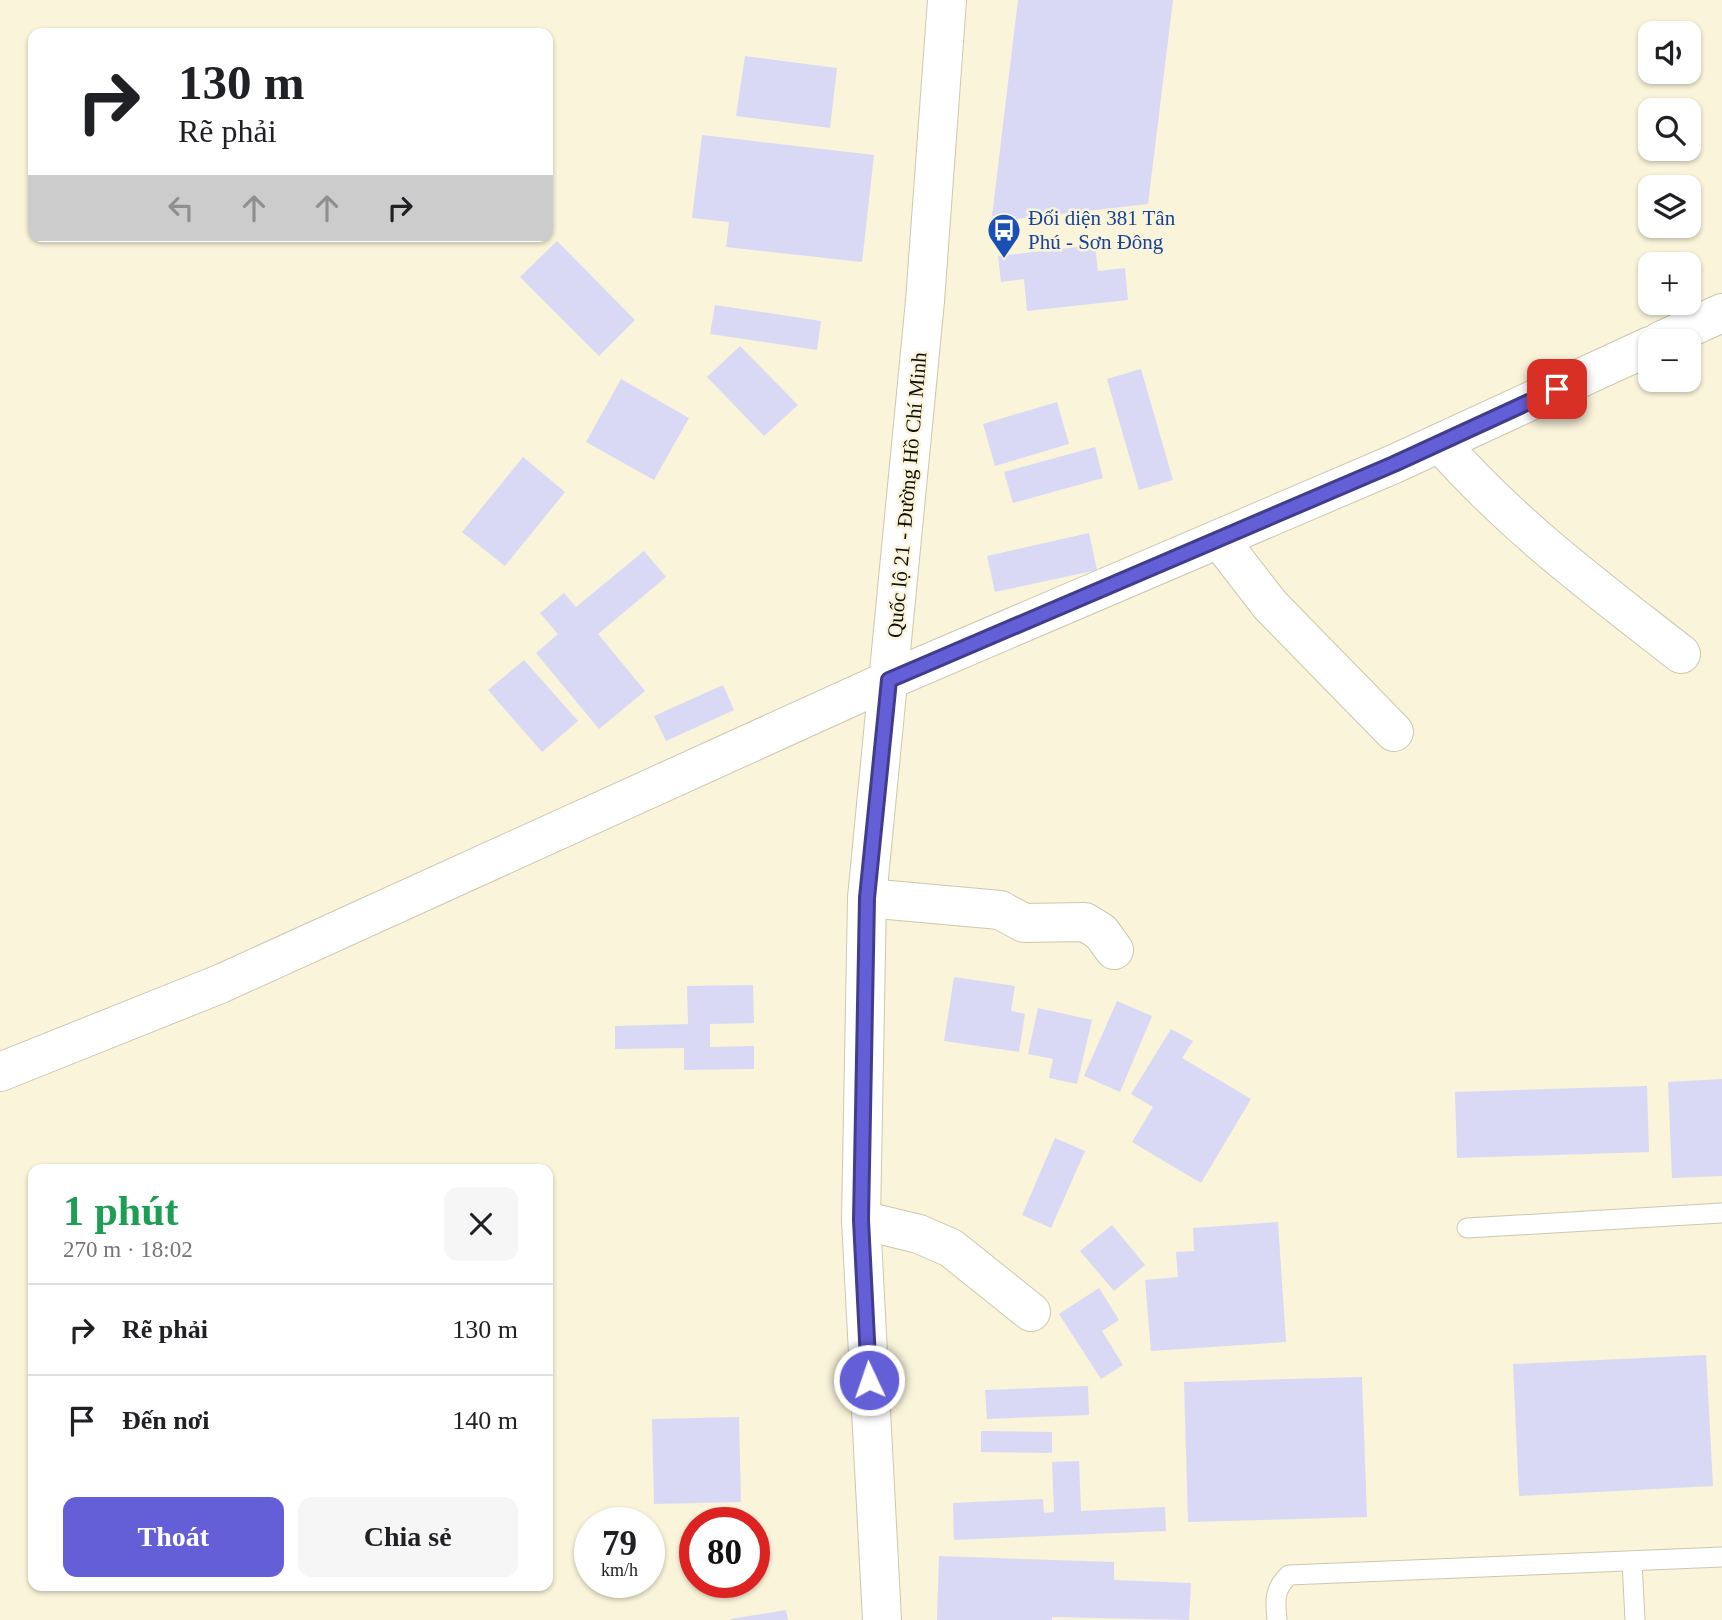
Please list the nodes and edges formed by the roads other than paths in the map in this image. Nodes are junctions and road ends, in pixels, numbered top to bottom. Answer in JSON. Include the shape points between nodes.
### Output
{"nodes":[{"id":1,"x":947,"y":0,"type":"edge"},
{"id":2,"x":1722,"y":313,"type":"edge"},
{"id":3,"x":1687,"y":329,"type":"edge"},
{"id":4,"x":1638,"y":352,"type":"edge"},
{"id":5,"x":1440,"y":443,"type":"junction"},
{"id":6,"x":1219,"y":539,"type":"junction"},
{"id":7,"x":1682,"y":654,"type":"dead end"},
{"id":8,"x":889,"y":680,"type":"junction"},
{"id":9,"x":1394,"y":732,"type":"dead end"},
{"id":10,"x":867,"y":898,"type":"junction"},
{"id":11,"x":1114,"y":950,"type":"dead end"},
{"id":12,"x":0,"y":1072,"type":"edge"},
{"id":13,"x":1722,"y":1213,"type":"edge"},
{"id":14,"x":861,"y":1220,"type":"junction"},
{"id":15,"x":1467,"y":1228,"type":"dead end"},
{"id":16,"x":1031,"y":1312,"type":"dead end"},
{"id":17,"x":1722,"y":1557,"type":"edge"},
{"id":18,"x":1632,"y":1561,"type":"junction"},
{"id":19,"x":882,"y":1620,"type":"edge"},
{"id":20,"x":1277,"y":1620,"type":"edge"},
{"id":21,"x":1635,"y":1620,"type":"edge"}],
"edges":[{"from":1,"to":8,"type":"main road","name":"Quốc lộ 21 - Đường Hồ Chí Minh","via":[[925,301]]},
{"from":2,"to":3,"type":"main road"},
{"from":4,"to":5,"type":"main road"},
{"from":5,"to":6,"type":"main road"},
{"from":5,"to":7,"type":"main road","via":[[1473,481],[1549,552]]},
{"from":6,"to":8,"type":"main road"},
{"from":6,"to":9,"type":"main road","via":[[1270,605]]},
{"from":8,"to":10,"type":"main road","name":"Quốc lộ 21 - Đường Hồ Chí Minh"},
{"from":8,"to":12,"type":"main road","via":[[220,984]]},
{"from":10,"to":11,"type":"main road","via":[[1000,910],[1024,923],[1086,922],[1101,932]]},
{"from":10,"to":14,"type":"main road","name":"Quốc lộ 21 - Đường Hồ Chí Minh"},
{"from":13,"to":15,"type":"lane"},
{"from":14,"to":16,"type":"main road","via":[[919,1234],[951,1248]]},
{"from":14,"to":19,"type":"main road","name":"Quốc lộ 21 - Đường Hồ Chí Minh"},
{"from":17,"to":18,"type":"lane"},
{"from":18,"to":20,"type":"lane","via":[[1289,1575],[1275,1597]]},
{"from":18,"to":21,"type":"lane"}]}
